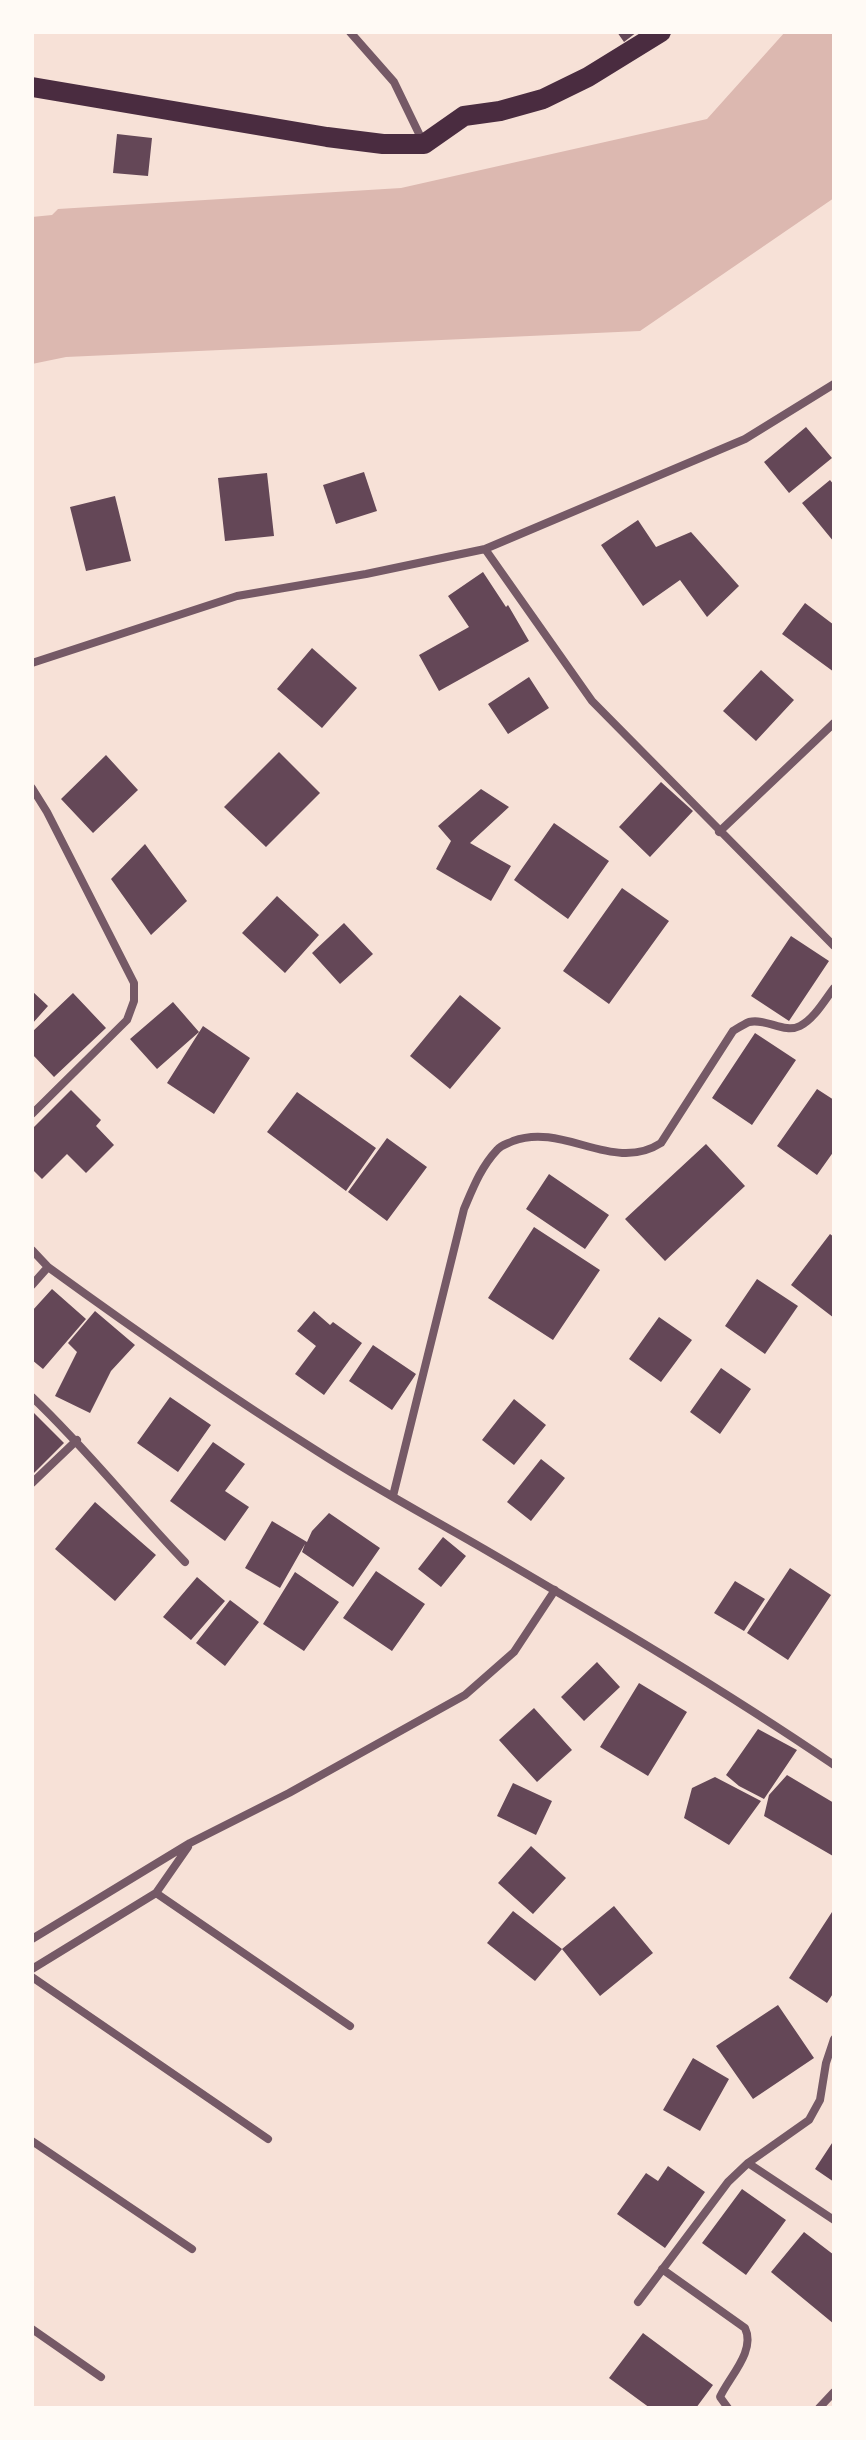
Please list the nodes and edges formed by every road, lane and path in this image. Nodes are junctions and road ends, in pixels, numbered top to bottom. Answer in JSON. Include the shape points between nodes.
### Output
{"nodes":[{"id":1,"x":350,"y":32,"type":"edge"},
{"id":2,"x":661,"y":32,"type":"edge"},
{"id":3,"x":32,"y":87,"type":"edge"},
{"id":4,"x":424,"y":144,"type":"junction"},
{"id":5,"x":834,"y":384,"type":"edge"},
{"id":6,"x":485,"y":549,"type":"junction"},
{"id":7,"x":32,"y":663,"type":"edge"},
{"id":8,"x":834,"y":723,"type":"edge"},
{"id":9,"x":32,"y":788,"type":"edge"},
{"id":10,"x":719,"y":832,"type":"junction"},
{"id":11,"x":834,"y":946,"type":"edge"},
{"id":12,"x":834,"y":988,"type":"edge"},
{"id":13,"x":32,"y":1114,"type":"edge"},
{"id":14,"x":32,"y":1250,"type":"edge"},
{"id":15,"x":48,"y":1267,"type":"junction"},
{"id":16,"x":32,"y":1285,"type":"edge"},
{"id":17,"x":32,"y":1397,"type":"edge"},
{"id":18,"x":77,"y":1440,"type":"junction"},
{"id":19,"x":32,"y":1483,"type":"edge"},
{"id":20,"x":393,"y":1496,"type":"junction"},
{"id":21,"x":185,"y":1562,"type":"dead end"},
{"id":22,"x":555,"y":1590,"type":"junction"},
{"id":23,"x":834,"y":1765,"type":"edge"},
{"id":24,"x":190,"y":1843,"type":"junction"},
{"id":25,"x":156,"y":1893,"type":"junction"},
{"id":26,"x":32,"y":1939,"type":"edge"},
{"id":27,"x":32,"y":1969,"type":"edge"},
{"id":28,"x":32,"y":1977,"type":"edge"},
{"id":29,"x":350,"y":2026,"type":"dead end"},
{"id":30,"x":834,"y":2039,"type":"edge"},
{"id":31,"x":268,"y":2139,"type":"dead end"},
{"id":32,"x":32,"y":2141,"type":"edge"},
{"id":33,"x":748,"y":2163,"type":"junction"},
{"id":34,"x":834,"y":2220,"type":"edge"},
{"id":35,"x":192,"y":2249,"type":"dead end"},
{"id":36,"x":662,"y":2269,"type":"junction"},
{"id":37,"x":638,"y":2302,"type":"dead end"},
{"id":38,"x":32,"y":2329,"type":"edge"},
{"id":39,"x":101,"y":2377,"type":"dead end"},
{"id":40,"x":834,"y":2392,"type":"edge"},
{"id":41,"x":728,"y":2408,"type":"edge"},
{"id":42,"x":819,"y":2408,"type":"edge"}],
"edges":[{"from":1,"to":4,"type":"street","via":[[394,82]]},
{"from":2,"to":4,"type":"main road","via":[[543,99],[464,116]]},
{"from":3,"to":4,"type":"main road","via":[[327,137]]},
{"from":5,"to":6,"type":"street","via":[[745,439]]},
{"from":6,"to":7,"type":"street","via":[[237,596]]},
{"from":6,"to":10,"type":"street","via":[[592,701]]},
{"from":8,"to":10,"type":"street"},
{"from":9,"to":13,"type":"street","via":[[134,983],[134,1001],[127,1020]]},
{"from":10,"to":11,"type":"street"},
{"from":12,"to":20,"type":"street","via":[[801,1026],[748,1022],[733,1031],[661,1143],[651,1149],[615,1154],[556,1137],[524,1137],[499,1147],[477,1177],[464,1209]]},
{"from":14,"to":15,"type":"street"},
{"from":15,"to":16,"type":"street"},
{"from":15,"to":20,"type":"street","via":[[184,1365]]},
{"from":17,"to":18,"type":"street"},
{"from":18,"to":19,"type":"street"},
{"from":18,"to":21,"type":"street"},
{"from":20,"to":22,"type":"street"},
{"from":22,"to":23,"type":"street"},
{"from":22,"to":24,"type":"street","via":[[514,1652],[465,1695]]},
{"from":24,"to":25,"type":"street"},
{"from":24,"to":26,"type":"street"},
{"from":25,"to":27,"type":"street"},
{"from":25,"to":29,"type":"street"},
{"from":28,"to":31,"type":"street"},
{"from":30,"to":33,"type":"street","via":[[816,2111]]},
{"from":32,"to":35,"type":"street"},
{"from":33,"to":34,"type":"street"},
{"from":33,"to":36,"type":"street"},
{"from":36,"to":37,"type":"street"},
{"from":36,"to":41,"type":"street","via":[[740,2322],[749,2336],[720,2397]]},
{"from":38,"to":39,"type":"street"},
{"from":40,"to":42,"type":"street"}]}
